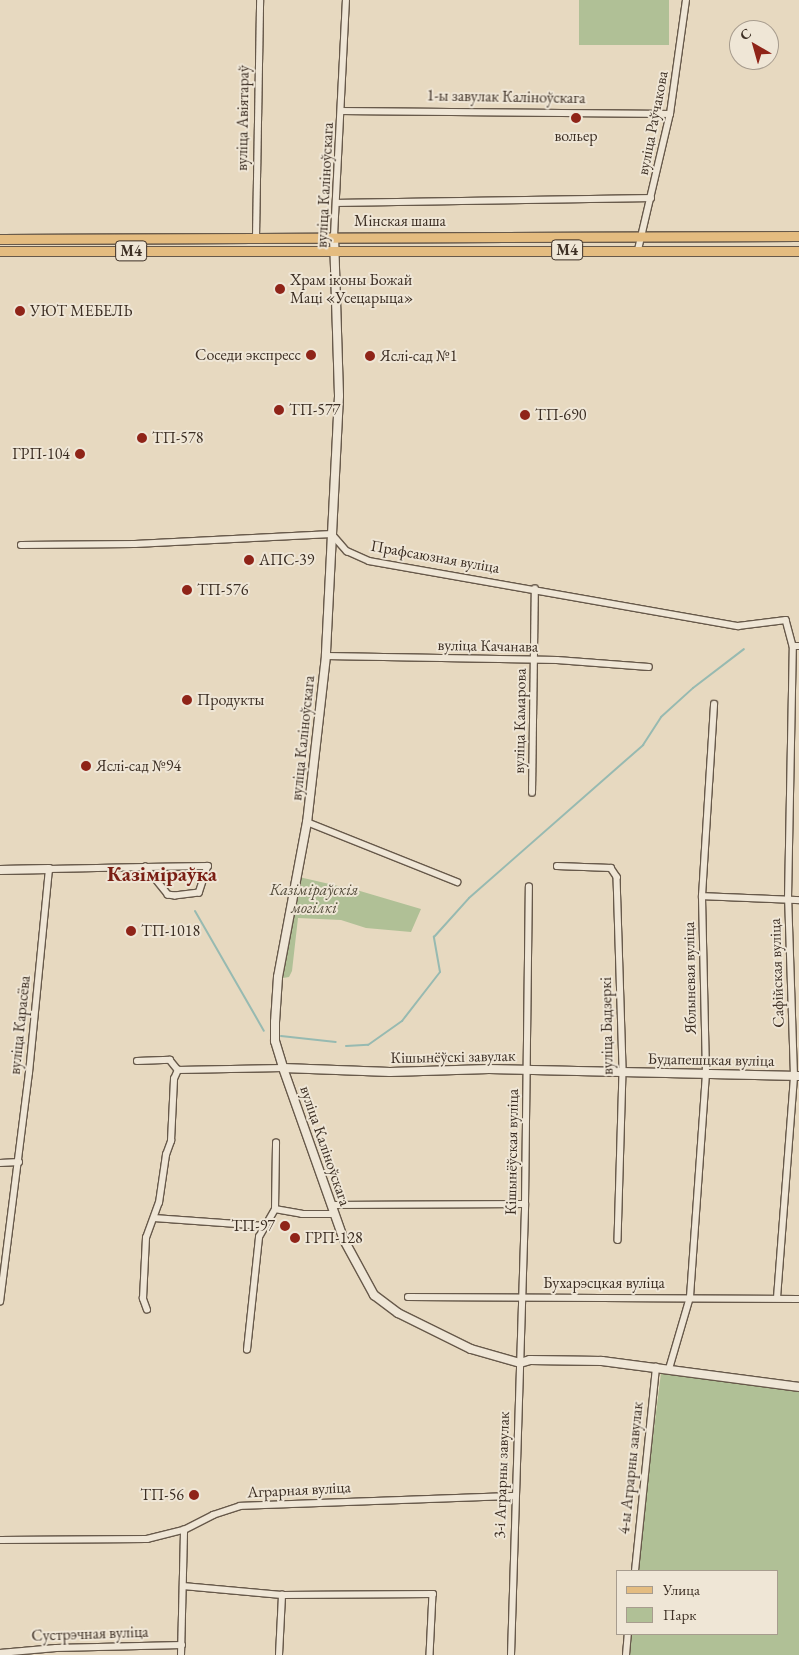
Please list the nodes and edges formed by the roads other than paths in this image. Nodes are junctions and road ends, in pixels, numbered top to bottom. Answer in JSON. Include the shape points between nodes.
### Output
{"nodes":[{"id":1,"x":260,"y":0,"type":"edge"},
{"id":2,"x":346,"y":0,"type":"edge"},
{"id":3,"x":686,"y":0,"type":"edge"},
{"id":4,"x":343,"y":111,"type":"junction"},
{"id":5,"x":670,"y":114,"type":"junction"},
{"id":6,"x":652,"y":198,"type":"junction"},
{"id":7,"x":336,"y":203,"type":"junction"},
{"id":8,"x":334,"y":236,"type":"junction"},
{"id":9,"x":642,"y":236,"type":"junction"},
{"id":10,"x":799,"y":236,"type":"edge"},
{"id":11,"x":256,"y":237,"type":"junction"},
{"id":12,"x":0,"y":239,"type":"edge"},
{"id":13,"x":638,"y":250,"type":"junction"},
{"id":14,"x":0,"y":251,"type":"edge"},
{"id":15,"x":799,"y":251,"type":"edge"},
{"id":16,"x":334,"y":252,"type":"junction"},
{"id":17,"x":332,"y":534,"type":"junction"},
{"id":18,"x":21,"y":545,"type":"dead end"},
{"id":19,"x":535,"y":589,"type":"junction"},
{"id":20,"x":796,"y":646,"type":"edge"},
{"id":21,"x":326,"y":656,"type":"junction"},
{"id":22,"x":534,"y":660,"type":"junction"},
{"id":23,"x":649,"y":667,"type":"dead end"},
{"id":24,"x":714,"y":704,"type":"dead end"},
{"id":25,"x":532,"y":794,"type":"dead end"},
{"id":26,"x":307,"y":822,"type":"junction"},
{"id":27,"x":557,"y":866,"type":"dead end"},
{"id":28,"x":145,"y":867,"type":"junction"},
{"id":29,"x":50,"y":869,"type":"junction"},
{"id":30,"x":0,"y":870,"type":"edge"},
{"id":31,"x":457,"y":882,"type":"dead end"},
{"id":32,"x":529,"y":887,"type":"dead end"},
{"id":33,"x":702,"y":896,"type":"junction"},
{"id":34,"x":788,"y":900,"type":"junction"},
{"id":35,"x":799,"y":900,"type":"edge"},
{"id":36,"x":137,"y":1061,"type":"dead end"},
{"id":37,"x":283,"y":1068,"type":"junction"},
{"id":38,"x":178,"y":1070,"type":"junction"},
{"id":39,"x":527,"y":1070,"type":"junction"},
{"id":40,"x":623,"y":1072,"type":"junction"},
{"id":41,"x":706,"y":1074,"type":"junction"},
{"id":42,"x":797,"y":1076,"type":"edge"},
{"id":43,"x":276,"y":1143,"type":"dead end"},
{"id":44,"x":19,"y":1162,"type":"junction"},
{"id":45,"x":0,"y":1163,"type":"edge"},
{"id":46,"x":525,"y":1204,"type":"junction"},
{"id":47,"x":332,"y":1205,"type":"junction"},
{"id":48,"x":276,"y":1209,"type":"junction"},
{"id":49,"x":333,"y":1214,"type":"junction"},
{"id":50,"x":154,"y":1218,"type":"junction"},
{"id":51,"x":265,"y":1226,"type":"junction"},
{"id":52,"x":618,"y":1240,"type":"dead end"},
{"id":53,"x":408,"y":1297,"type":"dead end"},
{"id":54,"x":522,"y":1297,"type":"junction"},
{"id":55,"x":690,"y":1297,"type":"junction"},
{"id":56,"x":777,"y":1298,"type":"junction"},
{"id":57,"x":799,"y":1300,"type":"edge"},
{"id":58,"x":0,"y":1302,"type":"edge"},
{"id":59,"x":147,"y":1310,"type":"dead end"},
{"id":60,"x":246,"y":1350,"type":"dead end"},
{"id":61,"x":520,"y":1363,"type":"junction"},
{"id":62,"x":656,"y":1367,"type":"junction"},
{"id":63,"x":669,"y":1369,"type":"junction"},
{"id":64,"x":799,"y":1387,"type":"edge"},
{"id":65,"x":515,"y":1496,"type":"junction"},
{"id":66,"x":184,"y":1530,"type":"junction"},
{"id":67,"x":0,"y":1540,"type":"edge"},
{"id":68,"x":634,"y":1570,"type":"edge"},
{"id":69,"x":183,"y":1586,"type":"junction"},
{"id":70,"x":282,"y":1595,"type":"junction"},
{"id":71,"x":628,"y":1635,"type":"edge"},
{"id":72,"x":182,"y":1645,"type":"junction"},
{"id":73,"x":0,"y":1652,"type":"edge"},
{"id":74,"x":181,"y":1655,"type":"edge"},
{"id":75,"x":279,"y":1655,"type":"edge"},
{"id":76,"x":430,"y":1655,"type":"edge"},
{"id":77,"x":511,"y":1655,"type":"edge"},
{"id":78,"x":626,"y":1655,"type":"edge"}],
"edges":[{"from":1,"to":11,"type":"street","name":"вуліца Авіятараў"},
{"from":2,"to":4,"type":"street","name":"вуліца Каліноўскага"},
{"from":3,"to":5,"type":"street","name":"вуліца Раўчакова"},
{"from":4,"to":5,"type":"street","name":"1-ы завулак Каліноўскага"},
{"from":4,"to":7,"type":"street","name":"вуліца Каліноўскага"},
{"from":5,"to":6,"type":"street","name":"вуліца Раўчакова"},
{"from":6,"to":7,"type":"street"},
{"from":6,"to":9,"type":"street","name":"вуліца Раўчакова"},
{"from":7,"to":8,"type":"street","name":"вуліца Каліноўскага"},
{"from":8,"to":9,"type":"main road","name":"Мінская шаша","number":"М4"},
{"from":8,"to":11,"type":"main road","name":"Мінская шаша","number":"М4"},
{"from":8,"to":16,"type":"main road","name":"вуліца Каліноўскага"},
{"from":9,"to":10,"type":"main road","name":"Мінская шаша","number":"М4"},
{"from":9,"to":13,"type":"street","name":"вуліца Раўчакова"},
{"from":11,"to":12,"type":"main road","name":"Мінская шаша","number":"М4"},
{"from":13,"to":15,"type":"main road","name":"Мінская шаша","number":"М4"},
{"from":13,"to":16,"type":"main road","name":"Мінская шаша","number":"М4"},
{"from":14,"to":16,"type":"main road","name":"Мінская шаша","number":"М4"},
{"from":16,"to":17,"type":"main road","name":"вуліца Каліноўскага","via":[[339,396]]},
{"from":17,"to":18,"type":"street","via":[[135,544]]},
{"from":17,"to":19,"type":"street","name":"Прафсаюзная вуліца","via":[[346,551],[369,561]]},
{"from":17,"to":21,"type":"main road","name":"вуліца Каліноўскага"},
{"from":19,"to":20,"type":"street","name":"Прафсаюзная вуліца","via":[[738,626],[786,620]]},
{"from":19,"to":22,"type":"street","name":"вуліца Камарова"},
{"from":20,"to":34,"type":"street","name":"Сафійская вуліца"},
{"from":21,"to":22,"type":"street","name":"вуліца Качанава"},
{"from":21,"to":26,"type":"main road","name":"вуліца Каліноўскага"},
{"from":22,"to":23,"type":"street","name":"вуліца Качанава"},
{"from":22,"to":25,"type":"street","name":"вуліца Камарова"},
{"from":24,"to":33,"type":"street","name":"Яблыневая вуліца"},
{"from":26,"to":31,"type":"street"},
{"from":26,"to":37,"type":"main road","name":"вуліца Каліноўскага","via":[[278,978],[275,1041]]},
{"from":27,"to":40,"type":"street","name":"вуліца Бадзеркі","via":[[611,868],[617,873]]},
{"from":28,"to":28,"type":"street","via":[[208,866],[199,893],[175,896],[168,895]]},
{"from":28,"to":29,"type":"street"},
{"from":29,"to":30,"type":"main road"},
{"from":29,"to":44,"type":"street","name":"вуліца Карасёва"},
{"from":32,"to":39,"type":"street","name":"Кішынёўская вуліца"},
{"from":33,"to":34,"type":"street"},
{"from":33,"to":41,"type":"street","name":"Яблыневая вуліца"},
{"from":34,"to":35,"type":"street"},
{"from":34,"to":42,"type":"street","name":"Сафійская вуліца"},
{"from":36,"to":38,"type":"street","via":[[170,1060]]},
{"from":37,"to":38,"type":"street"},
{"from":37,"to":39,"type":"main road","name":"Кішынёўскі завулак","via":[[390,1072]]},
{"from":37,"to":47,"type":"main road","name":"вуліца Каліноўскага"},
{"from":38,"to":50,"type":"street","via":[[174,1079],[171,1141]]},
{"from":39,"to":40,"type":"main road","name":"Кішынёўскі завулак"},
{"from":39,"to":46,"type":"street","name":"Кішынёўская вуліца"},
{"from":40,"to":41,"type":"main road","name":"Будапешцкая вуліца"},
{"from":40,"to":52,"type":"street","name":"вуліца Бадзеркі"},
{"from":41,"to":42,"type":"main road","name":"Будапешцкая вуліца"},
{"from":41,"to":55,"type":"street","name":"Яблыневая вуліца"},
{"from":42,"to":56,"type":"street","name":"Сафійская вуліца"},
{"from":43,"to":48,"type":"street"},
{"from":44,"to":45,"type":"street"},
{"from":44,"to":58,"type":"street","name":"вуліца Карасёва"},
{"from":46,"to":47,"type":"street"},
{"from":46,"to":54,"type":"street","name":"Кішынёўская вуліца"},
{"from":47,"to":49,"type":"main road","name":"вуліца Каліноўскага"},
{"from":48,"to":49,"type":"street","via":[[302,1214]]},
{"from":48,"to":51,"type":"street"},
{"from":49,"to":61,"type":"main road","name":"вуліца Каліноўскага","via":[[351,1257],[374,1295],[431,1332],[471,1349]]},
{"from":50,"to":51,"type":"street"},
{"from":50,"to":59,"type":"street","via":[[146,1238],[143,1299]]},
{"from":51,"to":60,"type":"street","via":[[260,1237]]},
{"from":53,"to":54,"type":"street","name":"Бухарэсцкая вуліца"},
{"from":54,"to":55,"type":"street","name":"Бухарэсцкая вуліца"},
{"from":54,"to":61,"type":"street","name":"3-і Аграрны завулак"},
{"from":55,"to":56,"type":"street","name":"Бухарэсцкая вуліца"},
{"from":55,"to":63,"type":"street","name":"Яблыневая вуліца"},
{"from":56,"to":57,"type":"street","name":"Бухарэсцкая вуліца"},
{"from":61,"to":62,"type":"main road","via":[[530,1360],[602,1361]]},
{"from":61,"to":65,"type":"street","name":"3-і Аграрны завулак"},
{"from":62,"to":63,"type":"main road"},
{"from":62,"to":68,"type":"street","name":"4-ы Аграрны завулак"},
{"from":63,"to":64,"type":"main road"},
{"from":65,"to":66,"type":"street","name":"Аграрная вуліца","via":[[240,1506]]},
{"from":65,"to":77,"type":"street","name":"3-і Аграрны завулак"},
{"from":66,"to":67,"type":"street","name":"Аграрная вуліца","via":[[147,1539]]},
{"from":66,"to":69,"type":"street"},
{"from":69,"to":70,"type":"street"},
{"from":69,"to":72,"type":"street"},
{"from":70,"to":75,"type":"street"},
{"from":70,"to":76,"type":"street","via":[[433,1594]]},
{"from":71,"to":78,"type":"street"},
{"from":72,"to":73,"type":"street","name":"Сустрэчная вуліца"},
{"from":72,"to":74,"type":"street"}]}
